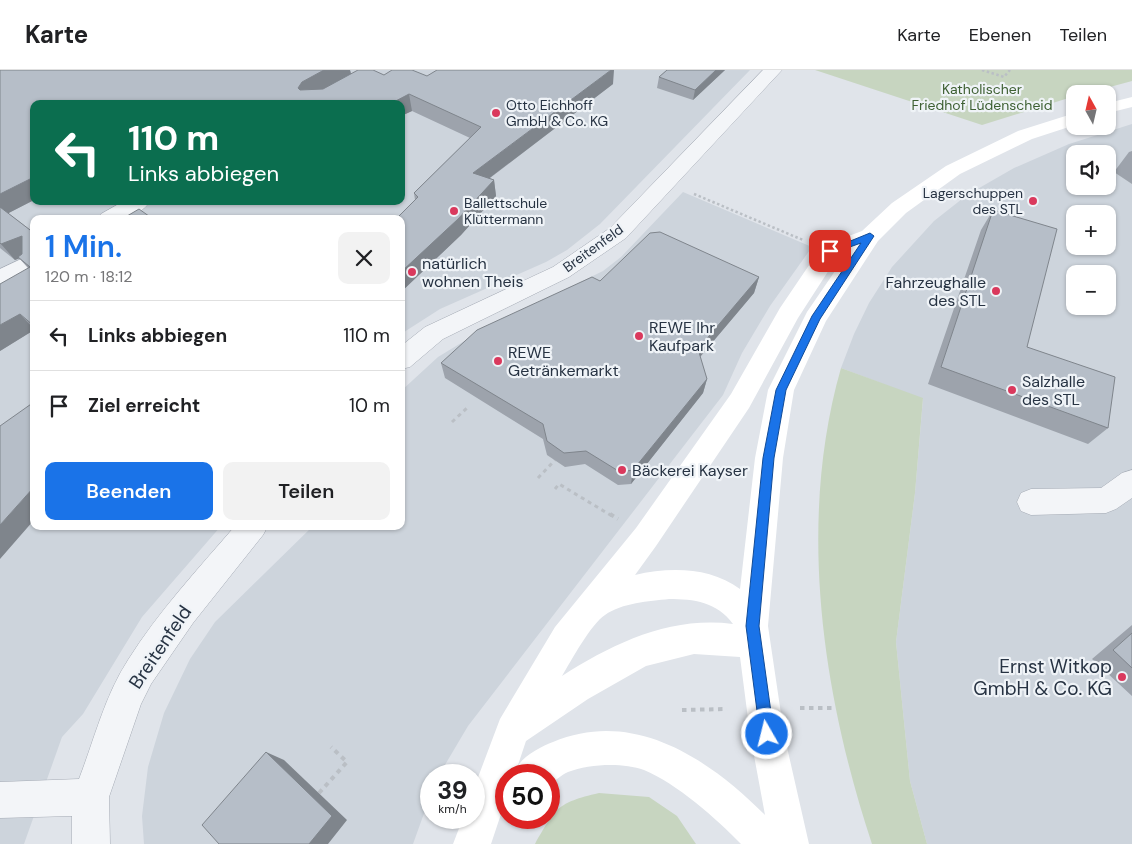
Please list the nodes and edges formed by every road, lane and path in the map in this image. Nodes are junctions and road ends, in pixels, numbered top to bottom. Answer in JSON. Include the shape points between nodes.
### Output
{"nodes":[{"id":1,"x":773,"y":70,"type":"edge"},
{"id":2,"x":982,"y":70,"type":"edge"},
{"id":3,"x":1010,"y":70,"type":"edge"},
{"id":4,"x":1132,"y":102,"type":"edge"},
{"id":5,"x":1116,"y":106,"type":"edge"},
{"id":6,"x":1066,"y":122,"type":"edge"},
{"id":7,"x":666,"y":182,"type":"junction"},
{"id":8,"x":133,"y":205,"type":"edge"},
{"id":9,"x":115,"y":215,"type":"edge"},
{"id":10,"x":870,"y":236,"type":"junction"},
{"id":11,"x":830,"y":251,"type":"junction"},
{"id":12,"x":30,"y":262,"type":"edge"},
{"id":13,"x":0,"y":279,"type":"edge"},
{"id":14,"x":405,"y":357,"type":"edge"},
{"id":15,"x":469,"y":406,"type":"edge"},
{"id":16,"x":452,"y":422,"type":"dead end"},
{"id":17,"x":555,"y":460,"type":"edge"},
{"id":18,"x":538,"y":478,"type":"dead end"},
{"id":19,"x":1132,"y":482,"type":"edge"},
{"id":20,"x":555,"y":489,"type":"dead end"},
{"id":21,"x":1031,"y":502,"type":"dead end"},
{"id":22,"x":624,"y":524,"type":"dead end"},
{"id":23,"x":250,"y":530,"type":"edge"},
{"id":24,"x":596,"y":603,"type":"junction"},
{"id":25,"x":753,"y":635,"type":"junction"},
{"id":26,"x":512,"y":731,"type":"junction"},
{"id":27,"x":331,"y":747,"type":"dead end"},
{"id":28,"x":504,"y":764,"type":"edge"},
{"id":29,"x":549,"y":764,"type":"edge"},
{"id":30,"x":319,"y":793,"type":"dead end"},
{"id":31,"x":91,"y":797,"type":"junction"},
{"id":32,"x":0,"y":800,"type":"edge"},
{"id":33,"x":495,"y":801,"type":"edge"},
{"id":34,"x":91,"y":844,"type":"edge"},
{"id":35,"x":472,"y":844,"type":"edge"},
{"id":36,"x":768,"y":844,"type":"edge"},
{"id":37,"x":790,"y":844,"type":"edge"}],
"edges":[{"from":1,"to":7,"type":"street","name":"Breitenfeld"},
{"from":2,"to":3,"type":"path","via":[[1004,77]]},
{"from":4,"to":5,"type":"main road"},
{"from":6,"to":10,"type":"main road","via":[[1025,135],[953,170],[899,208]]},
{"from":7,"to":11,"type":"path"},
{"from":7,"to":14,"type":"street","name":"Breitenfeld","via":[[618,233],[582,259],[434,333]]},
{"from":8,"to":9,"type":"street"},
{"from":10,"to":11,"type":"main road"},
{"from":10,"to":25,"type":"main road","via":[[815,318],[781,390],[769,458]]},
{"from":11,"to":24,"type":"main road","via":[[788,314],[740,401]]},
{"from":12,"to":13,"type":"street"},
{"from":15,"to":16,"type":"path"},
{"from":17,"to":18,"type":"path"},
{"from":19,"to":21,"type":"street","via":[[1106,500]]},
{"from":20,"to":22,"type":"path","via":[[559,484]]},
{"from":23,"to":31,"type":"street","name":"Breitenfeld","via":[[182,612],[140,672],[126,698]]},
{"from":24,"to":25,"type":"main road","via":[[639,589],[695,585],[720,594],[739,607]]},
{"from":24,"to":26,"type":"main road","via":[[566,638]]},
{"from":25,"to":26,"type":"main road","via":[[686,638],[646,649],[587,681]]},
{"from":25,"to":37,"type":"main road","via":[[767,734]]},
{"from":26,"to":28,"type":"main road"},
{"from":27,"to":30,"type":"path","via":[[347,762]]},
{"from":29,"to":36,"type":"main road","via":[[561,756],[607,746],[644,752],[674,766],[727,804]]},
{"from":31,"to":32,"type":"street"},
{"from":31,"to":34,"type":"street","name":"Breitenfeld"},
{"from":33,"to":35,"type":"main road"}]}
